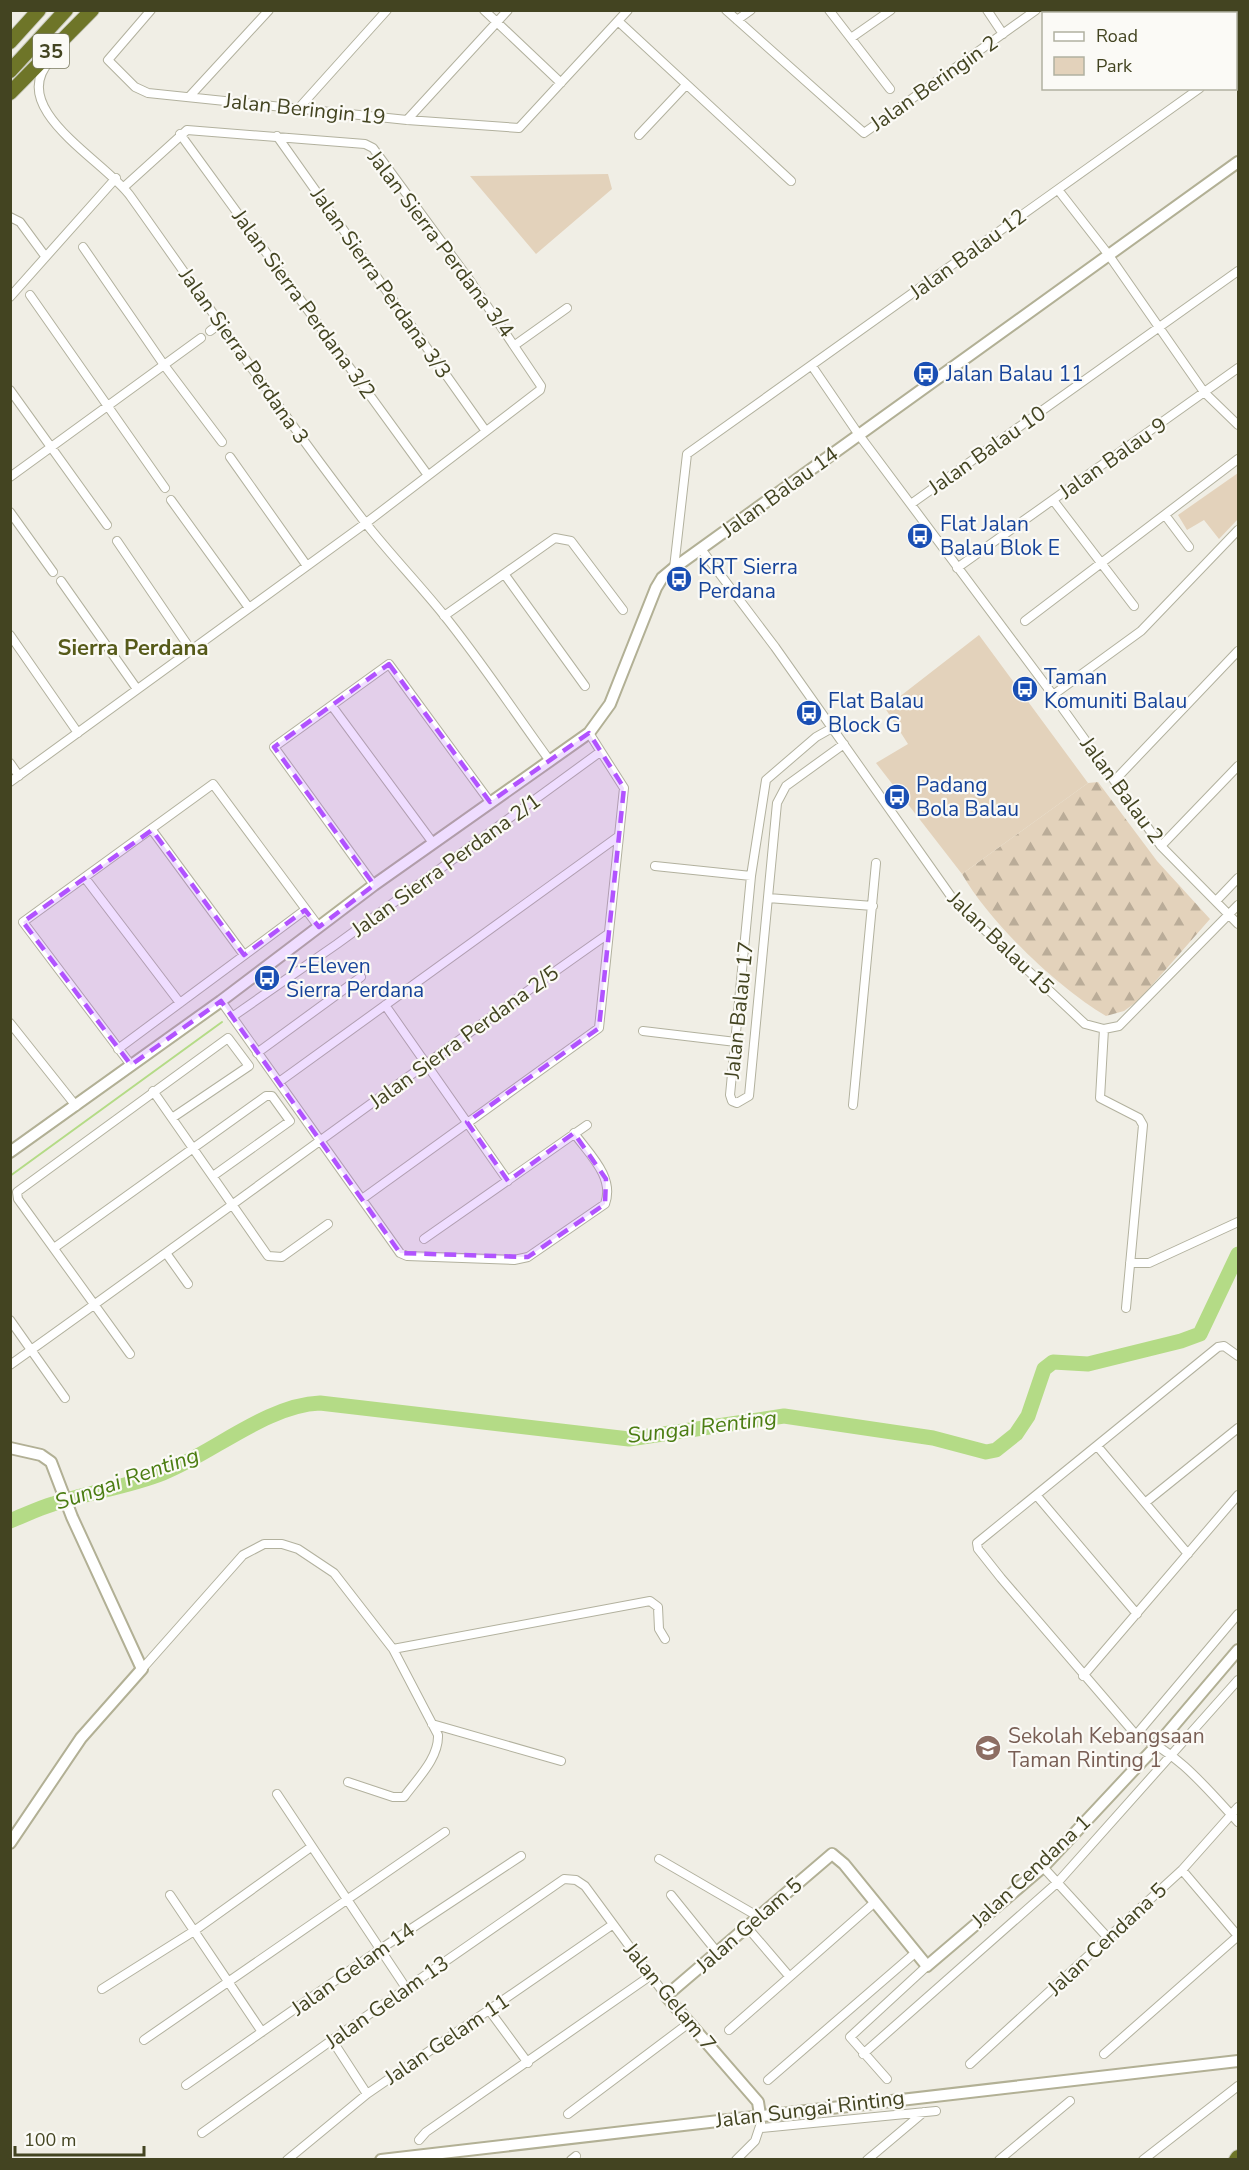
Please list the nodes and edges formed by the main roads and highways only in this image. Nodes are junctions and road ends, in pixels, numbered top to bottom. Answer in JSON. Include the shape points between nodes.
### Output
{"nodes":[{"id":1,"x":39,"y":10,"type":"edge"},
{"id":2,"x":66,"y":10,"type":"edge"},
{"id":3,"x":92,"y":10,"type":"edge"},
{"id":4,"x":10,"y":42,"type":"edge"},
{"id":5,"x":10,"y":71,"type":"edge"},
{"id":6,"x":10,"y":93,"type":"edge"}],
"edges":[{"from":1,"to":4,"type":"highway"},
{"from":2,"to":5,"type":"highway","number":"35"},
{"from":3,"to":6,"type":"highway","number":"35"}]}
